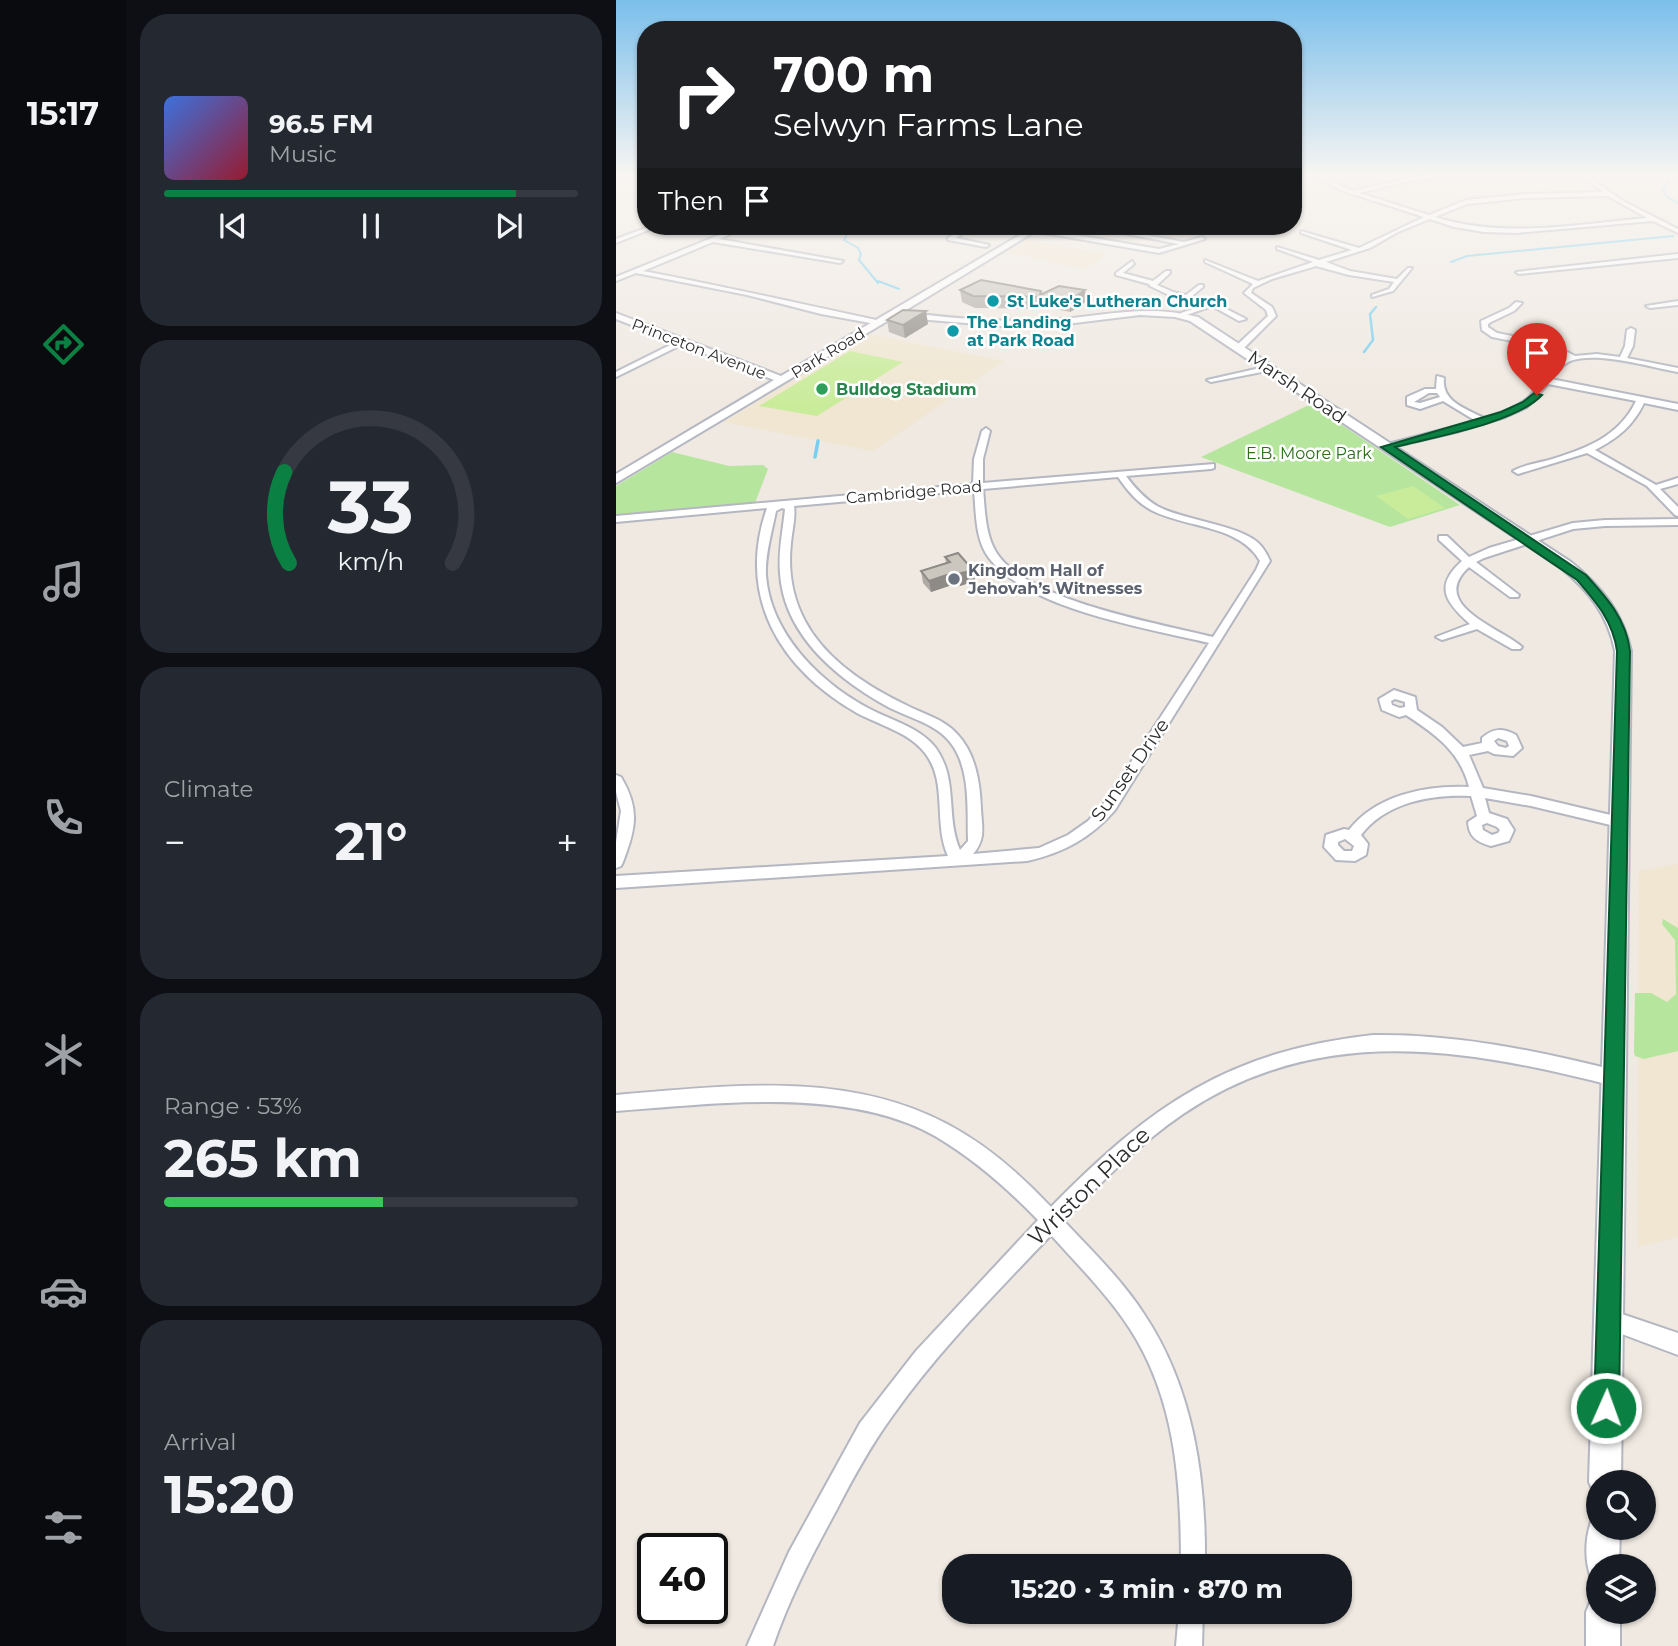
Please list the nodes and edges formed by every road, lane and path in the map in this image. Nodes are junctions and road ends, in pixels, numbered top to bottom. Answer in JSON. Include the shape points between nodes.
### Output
{"nodes":[{"id":1,"x":685,"y":251,"type":"edge"},
{"id":2,"x":778,"y":251,"type":"edge"},
{"id":3,"x":999,"y":251,"type":"edge"},
{"id":4,"x":1287,"y":251,"type":"edge"},
{"id":5,"x":1356,"y":251,"type":"edge"},
{"id":6,"x":1678,"y":256,"type":"edge"},
{"id":7,"x":840,"y":261,"type":"dead end"},
{"id":8,"x":1207,"y":261,"type":"dead end"},
{"id":9,"x":1318,"y":262,"type":"junction"},
{"id":10,"x":1132,"y":263,"type":"dead end"},
{"id":11,"x":1410,"y":270,"type":"dead end"},
{"id":12,"x":635,"y":271,"type":"junction"},
{"id":13,"x":1168,"y":272,"type":"dead end"},
{"id":14,"x":1519,"y":272,"type":"dead end"},
{"id":15,"x":616,"y":279,"type":"edge"},
{"id":16,"x":1398,"y":281,"type":"junction"},
{"id":17,"x":1154,"y":283,"type":"junction"},
{"id":18,"x":1259,"y":284,"type":"junction"},
{"id":19,"x":1201,"y":286,"type":"dead end"},
{"id":20,"x":1374,"y":296,"type":"dead end"},
{"id":21,"x":1187,"y":297,"type":"junction"},
{"id":22,"x":1518,"y":303,"type":"dead end"},
{"id":23,"x":1678,"y":303,"type":"edge"},
{"id":24,"x":1212,"y":304,"type":"junction"},
{"id":25,"x":1650,"y":306,"type":"dead end"},
{"id":26,"x":892,"y":315,"type":"junction"},
{"id":27,"x":1184,"y":315,"type":"junction"},
{"id":28,"x":616,"y":316,"type":"edge"},
{"id":29,"x":1242,"y":319,"type":"dead end"},
{"id":30,"x":878,"y":323,"type":"junction"},
{"id":31,"x":1631,"y":330,"type":"dead end"},
{"id":32,"x":683,"y":342,"type":"junction"},
{"id":33,"x":1239,"y":348,"type":"junction"},
{"id":34,"x":1574,"y":358,"type":"junction"},
{"id":35,"x":1622,"y":360,"type":"junction"},
{"id":36,"x":1269,"y":368,"type":"junction"},
{"id":37,"x":1678,"y":370,"type":"edge"},
{"id":38,"x":616,"y":375,"type":"edge"},
{"id":39,"x":1440,"y":378,"type":"dead end"},
{"id":40,"x":783,"y":380,"type":"junction"},
{"id":41,"x":1212,"y":380,"type":"dead end"},
{"id":42,"x":1547,"y":381,"type":"junction"},
{"id":43,"x":1641,"y":400,"type":"junction"},
{"id":44,"x":1678,"y":407,"type":"edge"},
{"id":45,"x":1481,"y":421,"type":"junction"},
{"id":46,"x":986,"y":431,"type":"dead end"},
{"id":47,"x":1387,"y":447,"type":"junction"},
{"id":48,"x":1587,"y":449,"type":"junction"},
{"id":49,"x":1211,"y":466,"type":"dead end"},
{"id":50,"x":1518,"y":471,"type":"dead end"},
{"id":51,"x":1121,"y":474,"type":"junction"},
{"id":52,"x":616,"y":479,"type":"edge"},
{"id":53,"x":1678,"y":481,"type":"edge"},
{"id":54,"x":978,"y":487,"type":"junction"},
{"id":55,"x":1656,"y":488,"type":"junction"},
{"id":56,"x":782,"y":504,"type":"junction"},
{"id":57,"x":1678,"y":513,"type":"edge"},
{"id":58,"x":616,"y":519,"type":"edge"},
{"id":59,"x":1678,"y":522,"type":"edge"},
{"id":60,"x":1443,"y":538,"type":"dead end"},
{"id":61,"x":1528,"y":540,"type":"junction"},
{"id":62,"x":1469,"y":560,"type":"junction"},
{"id":63,"x":1514,"y":595,"type":"dead end"},
{"id":64,"x":1477,"y":625,"type":"junction"},
{"id":65,"x":1443,"y":636,"type":"dead end"},
{"id":66,"x":812,"y":640,"type":"junction"},
{"id":67,"x":1216,"y":641,"type":"junction"},
{"id":68,"x":1516,"y":647,"type":"dead end"},
{"id":69,"x":789,"y":648,"type":"junction"},
{"id":70,"x":1409,"y":710,"type":"dead end"},
{"id":71,"x":1489,"y":746,"type":"dead end"},
{"id":72,"x":1460,"y":752,"type":"junction"},
{"id":73,"x":616,"y":780,"type":"edge"},
{"id":74,"x":1476,"y":792,"type":"junction"},
{"id":75,"x":1484,"y":817,"type":"dead end"},
{"id":76,"x":1619,"y":822,"type":"junction"},
{"id":77,"x":1352,"y":836,"type":"dead end"},
{"id":78,"x":616,"y":862,"type":"edge"},
{"id":79,"x":958,"y":862,"type":"junction"},
{"id":80,"x":616,"y":882,"type":"edge"},
{"id":81,"x":1614,"y":1078,"type":"junction"},
{"id":82,"x":616,"y":1103,"type":"edge"},
{"id":83,"x":1050,"y":1222,"type":"junction"},
{"id":84,"x":1610,"y":1320,"type":"junction"},
{"id":85,"x":1678,"y":1344,"type":"edge"},
{"id":86,"x":1605,"y":1470,"type":"edge"},
{"id":87,"x":1193,"y":1554,"type":"edge"},
{"id":88,"x":1190,"y":1624,"type":"edge"},
{"id":89,"x":1603,"y":1624,"type":"edge"},
{"id":90,"x":760,"y":1646,"type":"edge"},
{"id":91,"x":1189,"y":1646,"type":"edge"},
{"id":92,"x":1603,"y":1646,"type":"edge"}],
"edges":[{"from":1,"to":12,"type":"street"},
{"from":2,"to":7,"type":"street"},
{"from":3,"to":26,"type":"street","name":"Park Road"},
{"from":4,"to":9,"type":"street"},
{"from":5,"to":9,"type":"street"},
{"from":6,"to":14,"type":"street"},
{"from":8,"to":18,"type":"street"},
{"from":9,"to":16,"type":"street","via":[[1334,271]]},
{"from":9,"to":18,"type":"street"},
{"from":10,"to":17,"type":"street","via":[[1118,274]]},
{"from":11,"to":16,"type":"street"},
{"from":12,"to":15,"type":"street"},
{"from":12,"to":30,"type":"street"},
{"from":13,"to":17,"type":"street"},
{"from":16,"to":20,"type":"street"},
{"from":17,"to":21,"type":"street","via":[[1168,293]]},
{"from":18,"to":33,"type":"street","via":[[1247,293],[1272,316]]},
{"from":19,"to":21,"type":"street"},
{"from":21,"to":24,"type":"street"},
{"from":22,"to":34,"type":"street","via":[[1513,310],[1489,319],[1485,328]]},
{"from":23,"to":25,"type":"street"},
{"from":24,"to":27,"type":"street"},
{"from":24,"to":29,"type":"street"},
{"from":26,"to":27,"type":"street","name":"Marsh Road","via":[[1033,324],[1135,312]]},
{"from":26,"to":30,"type":"street","name":"Park Road"},
{"from":27,"to":33,"type":"street","name":"Marsh Road"},
{"from":28,"to":32,"type":"street","name":"Princeton Avenue"},
{"from":30,"to":40,"type":"street","name":"Park Road"},
{"from":31,"to":35,"type":"street"},
{"from":32,"to":38,"type":"street"},
{"from":32,"to":40,"type":"street","name":"Princeton Avenue"},
{"from":33,"to":36,"type":"street","name":"Marsh Road"},
{"from":34,"to":35,"type":"street"},
{"from":34,"to":42,"type":"street","via":[[1560,363]]},
{"from":35,"to":37,"type":"street"},
{"from":36,"to":41,"type":"street"},
{"from":36,"to":47,"type":"street","name":"Marsh Road"},
{"from":39,"to":45,"type":"street","via":[[1441,394]]},
{"from":40,"to":52,"type":"street","name":"Park Road"},
{"from":42,"to":43,"type":"street"},
{"from":42,"to":45,"type":"street","via":[[1526,404]]},
{"from":43,"to":44,"type":"street"},
{"from":43,"to":48,"type":"street","via":[[1623,428]]},
{"from":45,"to":47,"type":"street"},
{"from":46,"to":54,"type":"street","via":[[977,458]]},
{"from":47,"to":61,"type":"street","name":"Marsh Road"},
{"from":48,"to":50,"type":"street"},
{"from":48,"to":55,"type":"street"},
{"from":49,"to":51,"type":"street","name":"Cambridge Road"},
{"from":51,"to":54,"type":"street","name":"Cambridge Road"},
{"from":51,"to":67,"type":"street","name":"Sunset Drive","via":[[1130,492],[1149,506],[1186,522],[1242,535],[1261,550],[1265,561],[1261,570]]},
{"from":53,"to":55,"type":"street"},
{"from":54,"to":56,"type":"street","name":"Cambridge Road"},
{"from":54,"to":67,"type":"street","via":[[987,545],[1002,567],[1021,582],[1067,602]]},
{"from":55,"to":57,"type":"street"},
{"from":56,"to":58,"type":"street","name":"Cambridge Road"},
{"from":56,"to":66,"type":"street","via":[[790,508],[785,565],[790,604]]},
{"from":56,"to":69,"type":"street","via":[[771,510],[762,583]]},
{"from":59,"to":61,"type":"street","via":[[1578,525]]},
{"from":60,"to":62,"type":"street"},
{"from":61,"to":62,"type":"street"},
{"from":61,"to":76,"type":"street","name":"Marsh Road","via":[[1595,591],[1622,636]]},
{"from":62,"to":63,"type":"street"},
{"from":62,"to":64,"type":"street","via":[[1454,576],[1451,588],[1461,610]]},
{"from":64,"to":65,"type":"street"},
{"from":64,"to":68,"type":"street"},
{"from":66,"to":69,"type":"street"},
{"from":66,"to":79,"type":"street","via":[[850,678],[954,738],[971,770],[975,842]]},
{"from":67,"to":79,"type":"street","name":"Sunset Drive","via":[[1110,806],[1085,832],[1038,854]]},
{"from":69,"to":79,"type":"street","via":[[846,702],[928,747],[943,769],[948,839]]},
{"from":70,"to":72,"type":"street"},
{"from":71,"to":72,"type":"street"},
{"from":72,"to":74,"type":"street"},
{"from":73,"to":78,"type":"street","via":[[627,796],[629,817]]},
{"from":74,"to":75,"type":"street"},
{"from":74,"to":76,"type":"street"},
{"from":74,"to":77,"type":"street","via":[[1406,800],[1370,817]]},
{"from":76,"to":81,"type":"street","name":"Marsh Road"},
{"from":79,"to":80,"type":"street","name":"Sunset Drive"},
{"from":81,"to":83,"type":"street","name":"Wriston Place","via":[[1545,1060],[1444,1043],[1384,1041],[1299,1054],[1214,1085],[1156,1121],[1101,1168]]},
{"from":81,"to":84,"type":"street","name":"Marsh Road"},
{"from":82,"to":83,"type":"street","via":[[790,1093],[869,1104],[929,1125],[980,1154]]},
{"from":83,"to":87,"type":"street","via":[[1131,1310],[1161,1362],[1189,1456]]},
{"from":83,"to":90,"type":"street","name":"Wriston Place","via":[[940,1341],[869,1430],[797,1560]]},
{"from":84,"to":85,"type":"street"},
{"from":84,"to":86,"type":"street","name":"Marsh Road"},
{"from":88,"to":91,"type":"street"},
{"from":89,"to":92,"type":"street"}]}
